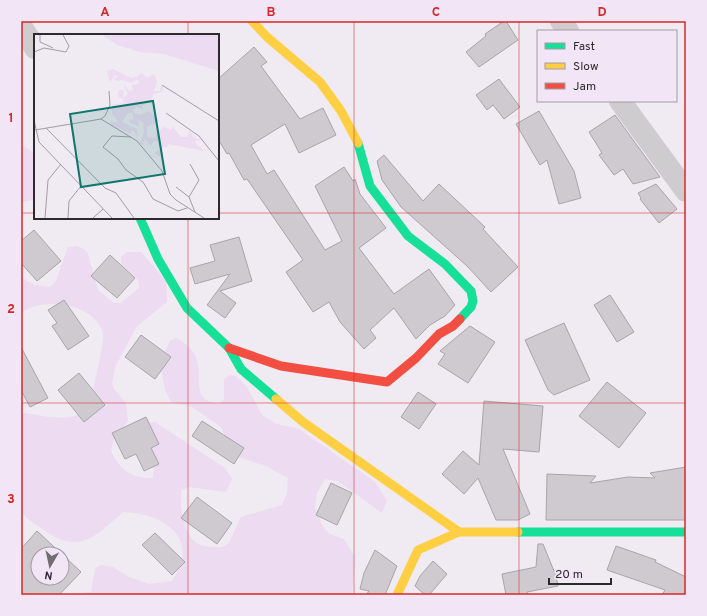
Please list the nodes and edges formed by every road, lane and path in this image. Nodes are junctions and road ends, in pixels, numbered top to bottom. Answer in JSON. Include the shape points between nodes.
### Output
{"nodes":[{"id":1,"x":252,"y":21,"type":"edge"},
{"id":2,"x":560,"y":21,"type":"edge"},
{"id":3,"x":21,"y":26,"type":"edge"},
{"id":4,"x":567,"y":30,"type":"edge"},
{"id":5,"x":34,"y":46,"type":"edge"},
{"id":6,"x":621,"y":102,"type":"edge"},
{"id":7,"x":686,"y":191,"type":"edge"},
{"id":8,"x":140,"y":219,"type":"edge"},
{"id":9,"x":229,"y":348,"type":"junction"},
{"id":10,"x":459,"y":532,"type":"junction"},
{"id":11,"x":686,"y":532,"type":"edge"},
{"id":12,"x":397,"y":595,"type":"edge"}],
"edges":[{"from":1,"to":9,"type":"street","via":[[320,82],[341,111],[360,146],[370,186],[408,236],[444,264],[471,291],[473,301],[471,307],[453,326],[439,334],[416,358],[387,382],[281,366]]},
{"from":2,"to":4,"type":"street"},
{"from":3,"to":5,"type":"street"},
{"from":6,"to":7,"type":"street"},
{"from":8,"to":9,"type":"street","via":[[158,259],[187,308]]},
{"from":9,"to":10,"type":"street","via":[[241,369],[303,422]]},
{"from":10,"to":11,"type":"street"},
{"from":10,"to":12,"type":"street","via":[[418,550]]}]}
